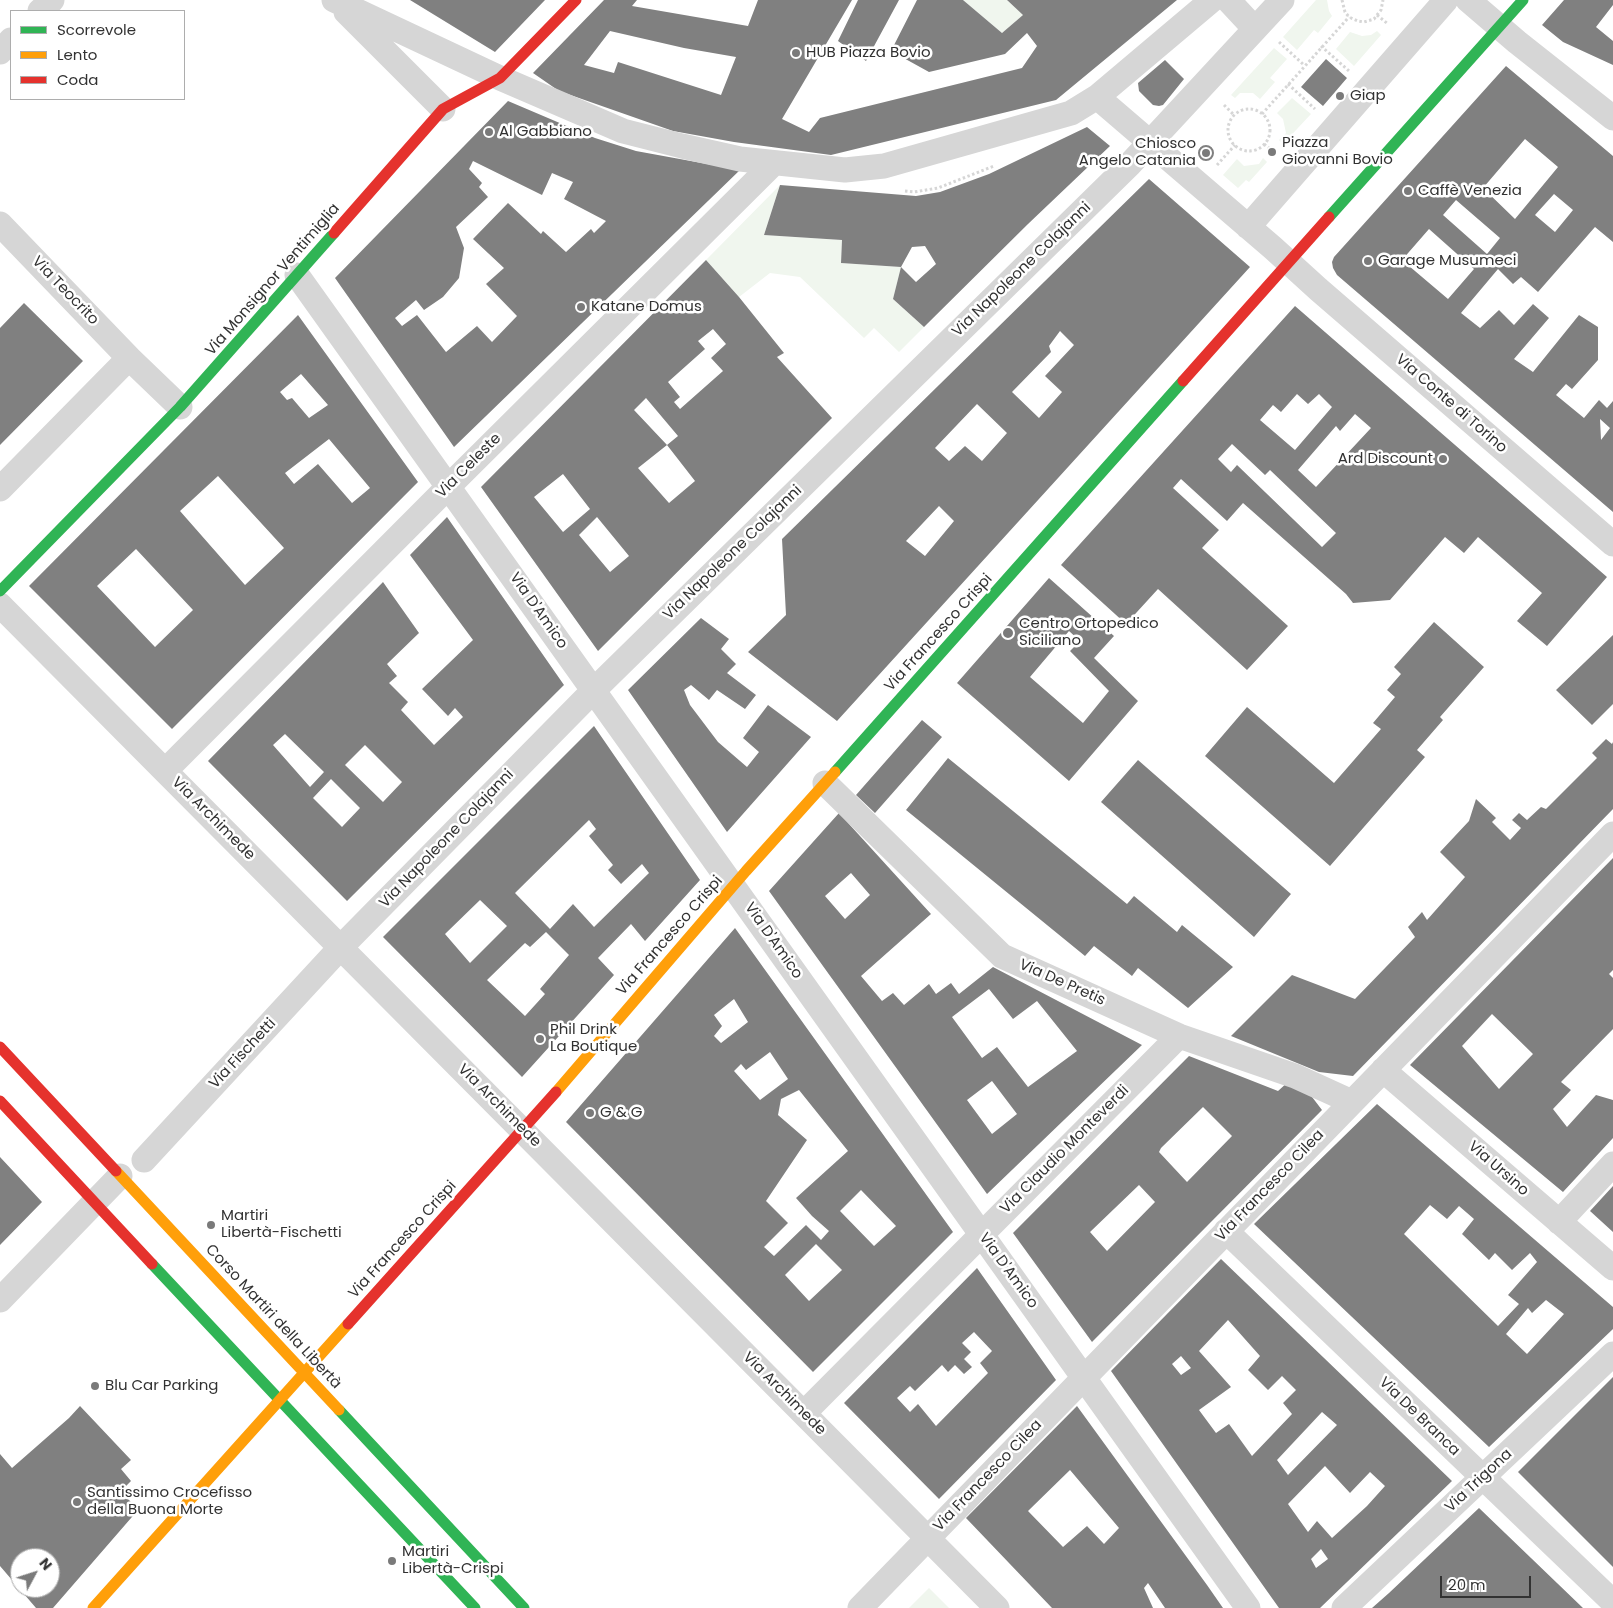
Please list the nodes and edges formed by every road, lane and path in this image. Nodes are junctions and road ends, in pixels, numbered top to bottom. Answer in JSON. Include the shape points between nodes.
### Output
{"nodes":[{"id":1,"x":52,"y":0,"type":"edge"},
{"id":2,"x":334,"y":0,"type":"edge"},
{"id":3,"x":576,"y":0,"type":"edge"},
{"id":4,"x":1212,"y":0,"type":"edge"},
{"id":5,"x":1228,"y":0,"type":"edge"},
{"id":6,"x":1282,"y":0,"type":"edge"},
{"id":7,"x":1342,"y":0,"type":"edge"},
{"id":8,"x":1382,"y":0,"type":"edge"},
{"id":9,"x":1446,"y":0,"type":"edge"},
{"id":10,"x":1468,"y":0,"type":"edge"},
{"id":11,"x":1519,"y":4,"type":"edge"},
{"id":12,"x":41,"y":10,"type":"edge"},
{"id":13,"x":1349,"y":17,"type":"junction"},
{"id":14,"x":1498,"y":27,"type":"junction"},
{"id":15,"x":1264,"y":33,"type":"junction"},
{"id":16,"x":10,"y":41,"type":"edge"},
{"id":17,"x":1523,"y":47,"type":"junction"},
{"id":18,"x":0,"y":52,"type":"edge"},
{"id":19,"x":1304,"y":65,"type":"junction"},
{"id":20,"x":500,"y":78,"type":"junction"},
{"id":21,"x":1288,"y":84,"type":"junction"},
{"id":22,"x":1613,"y":94,"type":"edge"},
{"id":23,"x":1097,"y":98,"type":"junction"},
{"id":24,"x":443,"y":109,"type":"junction"},
{"id":25,"x":1262,"y":114,"type":"junction"},
{"id":26,"x":1317,"y":115,"type":"dead end"},
{"id":27,"x":1613,"y":118,"type":"edge"},
{"id":28,"x":1150,"y":142,"type":"junction"},
{"id":29,"x":1264,"y":144,"type":"junction"},
{"id":30,"x":1235,"y":145,"type":"junction"},
{"id":31,"x":1278,"y":156,"type":"dead end"},
{"id":32,"x":774,"y":163,"type":"junction"},
{"id":33,"x":994,"y":166,"type":"dead end"},
{"id":34,"x":1216,"y":166,"type":"dead end"},
{"id":35,"x":904,"y":191,"type":"dead end"},
{"id":36,"x":0,"y":224,"type":"edge"},
{"id":37,"x":1248,"y":227,"type":"junction"},
{"id":38,"x":1290,"y":263,"type":"junction"},
{"id":39,"x":297,"y":275,"type":"junction"},
{"id":40,"x":130,"y":358,"type":"junction"},
{"id":41,"x":180,"y":407,"type":"junction"},
{"id":42,"x":449,"y":486,"type":"junction"},
{"id":43,"x":0,"y":488,"type":"edge"},
{"id":44,"x":1613,"y":544,"type":"edge"},
{"id":45,"x":0,"y":592,"type":"edge"},
{"id":46,"x":0,"y":605,"type":"edge"},
{"id":47,"x":594,"y":690,"type":"junction"},
{"id":48,"x":165,"y":771,"type":"junction"},
{"id":49,"x":825,"y":783,"type":"junction"},
{"id":50,"x":1613,"y":834,"type":"edge"},
{"id":51,"x":734,"y":886,"type":"junction"},
{"id":52,"x":341,"y":947,"type":"junction"},
{"id":53,"x":1178,"y":1036,"type":"junction"},
{"id":54,"x":0,"y":1047,"type":"edge"},
{"id":55,"x":1383,"y":1070,"type":"junction"},
{"id":56,"x":0,"y":1101,"type":"edge"},
{"id":57,"x":1352,"y":1102,"type":"junction"},
{"id":58,"x":523,"y":1130,"type":"junction"},
{"id":59,"x":144,"y":1160,"type":"dead end"},
{"id":60,"x":1613,"y":1164,"type":"edge"},
{"id":61,"x":120,"y":1176,"type":"junction"},
{"id":62,"x":94,"y":1202,"type":"junction"},
{"id":63,"x":1559,"y":1222,"type":"junction"},
{"id":64,"x":1226,"y":1231,"type":"junction"},
{"id":65,"x":982,"y":1234,"type":"junction"},
{"id":66,"x":1613,"y":1268,"type":"edge"},
{"id":67,"x":0,"y":1300,"type":"edge"},
{"id":68,"x":1613,"y":1354,"type":"edge"},
{"id":69,"x":304,"y":1372,"type":"junction"},
{"id":70,"x":1084,"y":1377,"type":"junction"},
{"id":71,"x":279,"y":1399,"type":"junction"},
{"id":72,"x":804,"y":1413,"type":"junction"},
{"id":73,"x":1482,"y":1478,"type":"junction"},
{"id":74,"x":927,"y":1538,"type":"junction"},
{"id":75,"x":1613,"y":1602,"type":"edge"},
{"id":76,"x":93,"y":1608,"type":"edge"},
{"id":77,"x":475,"y":1608,"type":"edge"},
{"id":78,"x":524,"y":1608,"type":"edge"},
{"id":79,"x":860,"y":1608,"type":"edge"},
{"id":80,"x":997,"y":1608,"type":"edge"},
{"id":81,"x":1248,"y":1608,"type":"edge"},
{"id":82,"x":1344,"y":1608,"type":"edge"}],
"edges":[{"from":1,"to":12,"type":"street"},
{"from":2,"to":20,"type":"street"},
{"from":2,"to":24,"type":"street"},
{"from":3,"to":20,"type":"main road","name":"Via Monsignor Ventimiglia"},
{"from":4,"to":23,"type":"street"},
{"from":5,"to":15,"type":"street"},
{"from":6,"to":15,"type":"street"},
{"from":7,"to":13,"type":"path"},
{"from":8,"to":13,"type":"path","via":[[1381,10],[1374,19],[1358,22]]},
{"from":9,"to":37,"type":"street"},
{"from":10,"to":14,"type":"street"},
{"from":11,"to":14,"type":"main road"},
{"from":13,"to":19,"type":"path"},
{"from":14,"to":17,"type":"street"},
{"from":14,"to":38,"type":"main road"},
{"from":15,"to":19,"type":"path"},
{"from":15,"to":28,"type":"street"},
{"from":16,"to":18,"type":"street"},
{"from":17,"to":22,"type":"street"},
{"from":17,"to":27,"type":"street"},
{"from":19,"to":21,"type":"path"},
{"from":20,"to":24,"type":"main road","name":"Via Monsignor Ventimiglia"},
{"from":20,"to":32,"type":"street","via":[[623,131],[740,159]]},
{"from":21,"to":25,"type":"path"},
{"from":21,"to":26,"type":"path"},
{"from":23,"to":28,"type":"street"},
{"from":23,"to":32,"type":"street","via":[[1071,113],[884,166],[845,170]]},
{"from":24,"to":39,"type":"main road","name":"Via Monsignor Ventimiglia"},
{"from":25,"to":29,"type":"path","via":[[1269,125]]},
{"from":25,"to":30,"type":"path","via":[[1245,109],[1234,115],[1228,127],[1230,140]]},
{"from":28,"to":37,"type":"street"},
{"from":28,"to":47,"type":"street","name":"Via Napoleone Colajanni"},
{"from":29,"to":30,"type":"path","via":[[1246,150]]},
{"from":29,"to":31,"type":"path"},
{"from":30,"to":34,"type":"path"},
{"from":32,"to":42,"type":"street","name":"Via Celeste"},
{"from":33,"to":35,"type":"path","via":[[938,188]]},
{"from":36,"to":40,"type":"street","name":"Via Teocrito"},
{"from":37,"to":38,"type":"street","name":"Via Conte di Torino"},
{"from":38,"to":44,"type":"street","name":"Via Conte di Torino"},
{"from":38,"to":49,"type":"main road","name":"Via Francesco Crispi"},
{"from":39,"to":41,"type":"main road","name":"Via Monsignor Ventimiglia"},
{"from":39,"to":42,"type":"street","name":"Via D'Amico"},
{"from":40,"to":41,"type":"street","name":"Via Teocrito"},
{"from":40,"to":43,"type":"street"},
{"from":41,"to":45,"type":"main road","name":"Via Monsignor Ventimiglia"},
{"from":42,"to":47,"type":"street","name":"Via D'Amico"},
{"from":42,"to":48,"type":"street","name":"Via Celeste"},
{"from":46,"to":48,"type":"street","name":"Via Archimede"},
{"from":47,"to":51,"type":"street","name":"Via D'Amico"},
{"from":47,"to":52,"type":"street","name":"Via Napoleone Colajanni"},
{"from":48,"to":52,"type":"street","name":"Via Archimede"},
{"from":49,"to":51,"type":"main road","name":"Via Francesco Crispi"},
{"from":49,"to":53,"type":"street","name":"Via De Pretis","via":[[1002,956]]},
{"from":50,"to":55,"type":"street","name":"Via Francesco Cilea"},
{"from":51,"to":58,"type":"main road","name":"Via Francesco Crispi"},
{"from":51,"to":65,"type":"street","name":"Via D'Amico"},
{"from":52,"to":58,"type":"street","name":"Via Archimede"},
{"from":52,"to":59,"type":"street","name":"Via Fischetti"},
{"from":53,"to":57,"type":"street","name":"Via De Pretis","via":[[1295,1076]]},
{"from":53,"to":65,"type":"street","name":"Via Claudio Monteverdi"},
{"from":54,"to":61,"type":"main road","name":"Corso Martiri della Libertà"},
{"from":55,"to":57,"type":"street","name":"Via Francesco Cilea"},
{"from":55,"to":63,"type":"street","name":"Via Ursino"},
{"from":56,"to":62,"type":"main road"},
{"from":57,"to":64,"type":"street","name":"Via Francesco Cilea"},
{"from":58,"to":69,"type":"main road","name":"Via Francesco Crispi"},
{"from":58,"to":72,"type":"street","name":"Via Archimede"},
{"from":60,"to":63,"type":"street"},
{"from":61,"to":62,"type":"street"},
{"from":61,"to":69,"type":"main road","name":"Corso Martiri della Libertà"},
{"from":62,"to":67,"type":"street"},
{"from":62,"to":71,"type":"main road"},
{"from":63,"to":66,"type":"street","name":"Via Ursino"},
{"from":64,"to":70,"type":"street","name":"Via Francesco Cilea"},
{"from":64,"to":73,"type":"street","name":"Via De Branca"},
{"from":65,"to":70,"type":"street","name":"Via D'Amico"},
{"from":65,"to":72,"type":"street","name":"Via Claudio Monteverdi"},
{"from":68,"to":73,"type":"street","name":"Via Trigona"},
{"from":69,"to":71,"type":"main road","name":"Via Francesco Crispi"},
{"from":69,"to":78,"type":"main road","name":"Corso Martiri della Libertà"},
{"from":70,"to":74,"type":"street","name":"Via Francesco Cilea"},
{"from":70,"to":81,"type":"street","name":"Via D'Amico"},
{"from":71,"to":76,"type":"main road","name":"Via Francesco Crispi"},
{"from":71,"to":77,"type":"main road"},
{"from":72,"to":74,"type":"street","name":"Via Archimede"},
{"from":73,"to":75,"type":"street","name":"Via De Branca"},
{"from":73,"to":82,"type":"street","name":"Via Trigona"},
{"from":74,"to":79,"type":"street","name":"Via Francesco Cilea"},
{"from":74,"to":80,"type":"street","name":"Via Archimede"}]}
